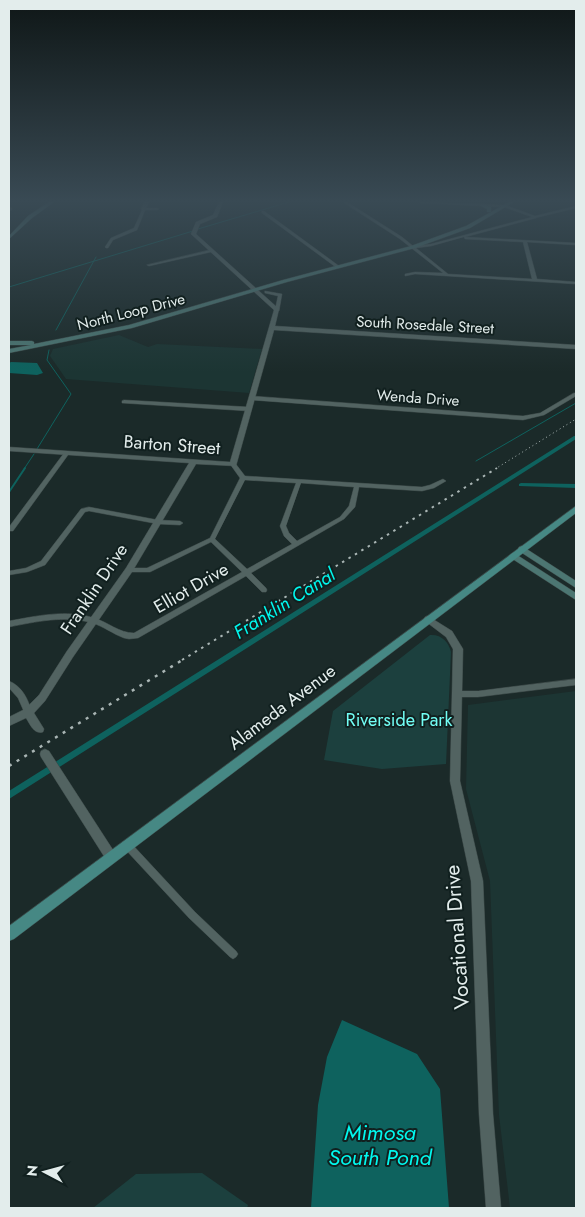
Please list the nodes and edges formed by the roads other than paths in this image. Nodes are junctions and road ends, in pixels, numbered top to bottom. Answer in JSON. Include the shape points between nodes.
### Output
{"nodes":[{"id":1,"x":176,"y":259,"type":"edge"},
{"id":2,"x":219,"y":259,"type":"edge"},
{"id":3,"x":327,"y":259,"type":"edge"},
{"id":4,"x":359,"y":259,"type":"edge"},
{"id":5,"x":427,"y":259,"type":"edge"},
{"id":6,"x":529,"y":259,"type":"edge"},
{"id":7,"x":149,"y":265,"type":"dead end"},
{"id":8,"x":336,"y":265,"type":"junction"},
{"id":9,"x":406,"y":275,"type":"dead end"},
{"id":10,"x":447,"y":275,"type":"junction"},
{"id":11,"x":535,"y":281,"type":"junction"},
{"id":12,"x":576,"y":283,"type":"edge"},
{"id":13,"x":252,"y":288,"type":"junction"},
{"id":14,"x":266,"y":292,"type":"dead end"},
{"id":15,"x":277,"y":310,"type":"junction"},
{"id":16,"x":272,"y":328,"type":"junction"},
{"id":17,"x":9,"y":345,"type":"edge"},
{"id":18,"x":30,"y":346,"type":"junction"},
{"id":19,"x":576,"y":347,"type":"edge"},
{"id":20,"x":9,"y":352,"type":"edge"},
{"id":21,"x":9,"y":356,"type":"edge"},
{"id":22,"x":576,"y":394,"type":"edge"},
{"id":23,"x":252,"y":398,"type":"junction"},
{"id":24,"x":124,"y":402,"type":"dead end"},
{"id":25,"x":249,"y":409,"type":"junction"},
{"id":26,"x":9,"y":449,"type":"edge"},
{"id":27,"x":66,"y":454,"type":"junction"},
{"id":28,"x":194,"y":461,"type":"junction"},
{"id":29,"x":233,"y":464,"type":"junction"},
{"id":30,"x":243,"y":478,"type":"junction"},
{"id":31,"x":444,"y":481,"type":"dead end"},
{"id":32,"x":299,"y":482,"type":"junction"},
{"id":33,"x":357,"y":486,"type":"junction"},
{"id":34,"x":576,"y":509,"type":"edge"},
{"id":35,"x":158,"y":522,"type":"junction"},
{"id":36,"x":180,"y":523,"type":"dead end"},
{"id":37,"x":11,"y":529,"type":"dead end"},
{"id":38,"x":212,"y":539,"type":"junction"},
{"id":39,"x":296,"y":544,"type":"junction"},
{"id":40,"x":518,"y":552,"type":"junction"},
{"id":41,"x":129,"y":570,"type":"junction"},
{"id":42,"x":9,"y":573,"type":"edge"},
{"id":43,"x":246,"y":573,"type":"junction"},
{"id":44,"x":576,"y":585,"type":"edge"},
{"id":45,"x":264,"y":590,"type":"dead end"},
{"id":46,"x":576,"y":597,"type":"edge"},
{"id":47,"x":93,"y":620,"type":"junction"},
{"id":48,"x":428,"y":620,"type":"junction"},
{"id":49,"x":9,"y":624,"type":"edge"},
{"id":50,"x":576,"y":682,"type":"edge"},
{"id":51,"x":9,"y":684,"type":"edge"},
{"id":52,"x":458,"y":694,"type":"junction"},
{"id":53,"x":28,"y":712,"type":"junction"},
{"id":54,"x":9,"y":722,"type":"edge"},
{"id":55,"x":39,"y":729,"type":"dead end"},
{"id":56,"x":47,"y":757,"type":"dead end"},
{"id":57,"x":56,"y":772,"type":"joint"},
{"id":58,"x":127,"y":845,"type":"junction"},
{"id":59,"x":111,"y":857,"type":"junction"},
{"id":60,"x":9,"y":934,"type":"edge"},
{"id":61,"x":233,"y":954,"type":"dead end"},
{"id":62,"x":494,"y":1208,"type":"edge"}],
"edges":[{"from":1,"to":7,"type":"street"},
{"from":2,"to":13,"type":"street"},
{"from":3,"to":8,"type":"street"},
{"from":4,"to":8,"type":"main road","name":"North Loop Drive"},
{"from":5,"to":10,"type":"street"},
{"from":6,"to":11,"type":"street"},
{"from":8,"to":13,"type":"main road","name":"North Loop Drive"},
{"from":9,"to":10,"type":"street"},
{"from":10,"to":11,"type":"street"},
{"from":11,"to":12,"type":"street"},
{"from":13,"to":15,"type":"street"},
{"from":13,"to":18,"type":"main road","name":"North Loop Drive","via":[[102,332]]},
{"from":14,"to":15,"type":"street","via":[[280,295]]},
{"from":15,"to":16,"type":"street"},
{"from":16,"to":19,"type":"street","name":"South Rosedale Street"},
{"from":16,"to":23,"type":"street"},
{"from":17,"to":18,"type":"main road","name":"North Loop Drive"},
{"from":18,"to":20,"type":"main road","name":"North Loop Drive"},
{"from":18,"to":21,"type":"main road"},
{"from":22,"to":23,"type":"street","name":"Wenda Drive","via":[[542,414],[523,418]]},
{"from":23,"to":25,"type":"street"},
{"from":24,"to":25,"type":"street"},
{"from":25,"to":29,"type":"street"},
{"from":26,"to":27,"type":"street","name":"Barton Street"},
{"from":27,"to":28,"type":"street","name":"Barton Street"},
{"from":27,"to":37,"type":"street"},
{"from":28,"to":29,"type":"street","name":"Barton Street"},
{"from":28,"to":35,"type":"street","name":"Franklin Drive"},
{"from":29,"to":30,"type":"street","name":"Barton Street"},
{"from":30,"to":32,"type":"street"},
{"from":30,"to":38,"type":"street"},
{"from":31,"to":33,"type":"street","via":[[422,489]]},
{"from":32,"to":33,"type":"street"},
{"from":32,"to":39,"type":"street","via":[[283,526]]},
{"from":33,"to":39,"type":"street","name":"Elliot Drive","via":[[352,507],[346,516]]},
{"from":34,"to":40,"type":"main road","name":"Alameda Avenue"},
{"from":35,"to":36,"type":"street"},
{"from":35,"to":41,"type":"street","name":"Franklin Drive"},
{"from":35,"to":42,"type":"street","via":[[83,510],[43,562],[27,570]]},
{"from":38,"to":41,"type":"street","via":[[148,570]]},
{"from":38,"to":43,"type":"street"},
{"from":39,"to":43,"type":"street","name":"Elliot Drive"},
{"from":40,"to":44,"type":"main road"},
{"from":40,"to":46,"type":"main road"},
{"from":40,"to":48,"type":"main road","name":"Alameda Avenue"},
{"from":41,"to":47,"type":"street","name":"Franklin Drive"},
{"from":43,"to":45,"type":"street"},
{"from":43,"to":47,"type":"street","name":"Elliot Drive","via":[[136,636],[124,635]]},
{"from":47,"to":49,"type":"street","name":"Elliot Drive","via":[[66,617]]},
{"from":47,"to":53,"type":"street","name":"Franklin Drive","via":[[42,698]]},
{"from":48,"to":52,"type":"street","name":"Vocational Drive","via":[[449,634],[456,643]]},
{"from":48,"to":58,"type":"main road","name":"Alameda Avenue"},
{"from":50,"to":52,"type":"street"},
{"from":51,"to":53,"type":"street","via":[[17,690]]},
{"from":52,"to":62,"type":"street","name":"Vocational Drive","via":[[455,781],[477,881],[486,1114]]},
{"from":53,"to":54,"type":"street","name":"Franklin Drive"},
{"from":53,"to":55,"type":"street"},
{"from":56,"to":57,"type":"street"},
{"from":57,"to":59,"type":"street"},
{"from":58,"to":59,"type":"main road","name":"Alameda Avenue"},
{"from":58,"to":61,"type":"street"},
{"from":59,"to":60,"type":"main road","name":"Alameda Avenue"}]}
